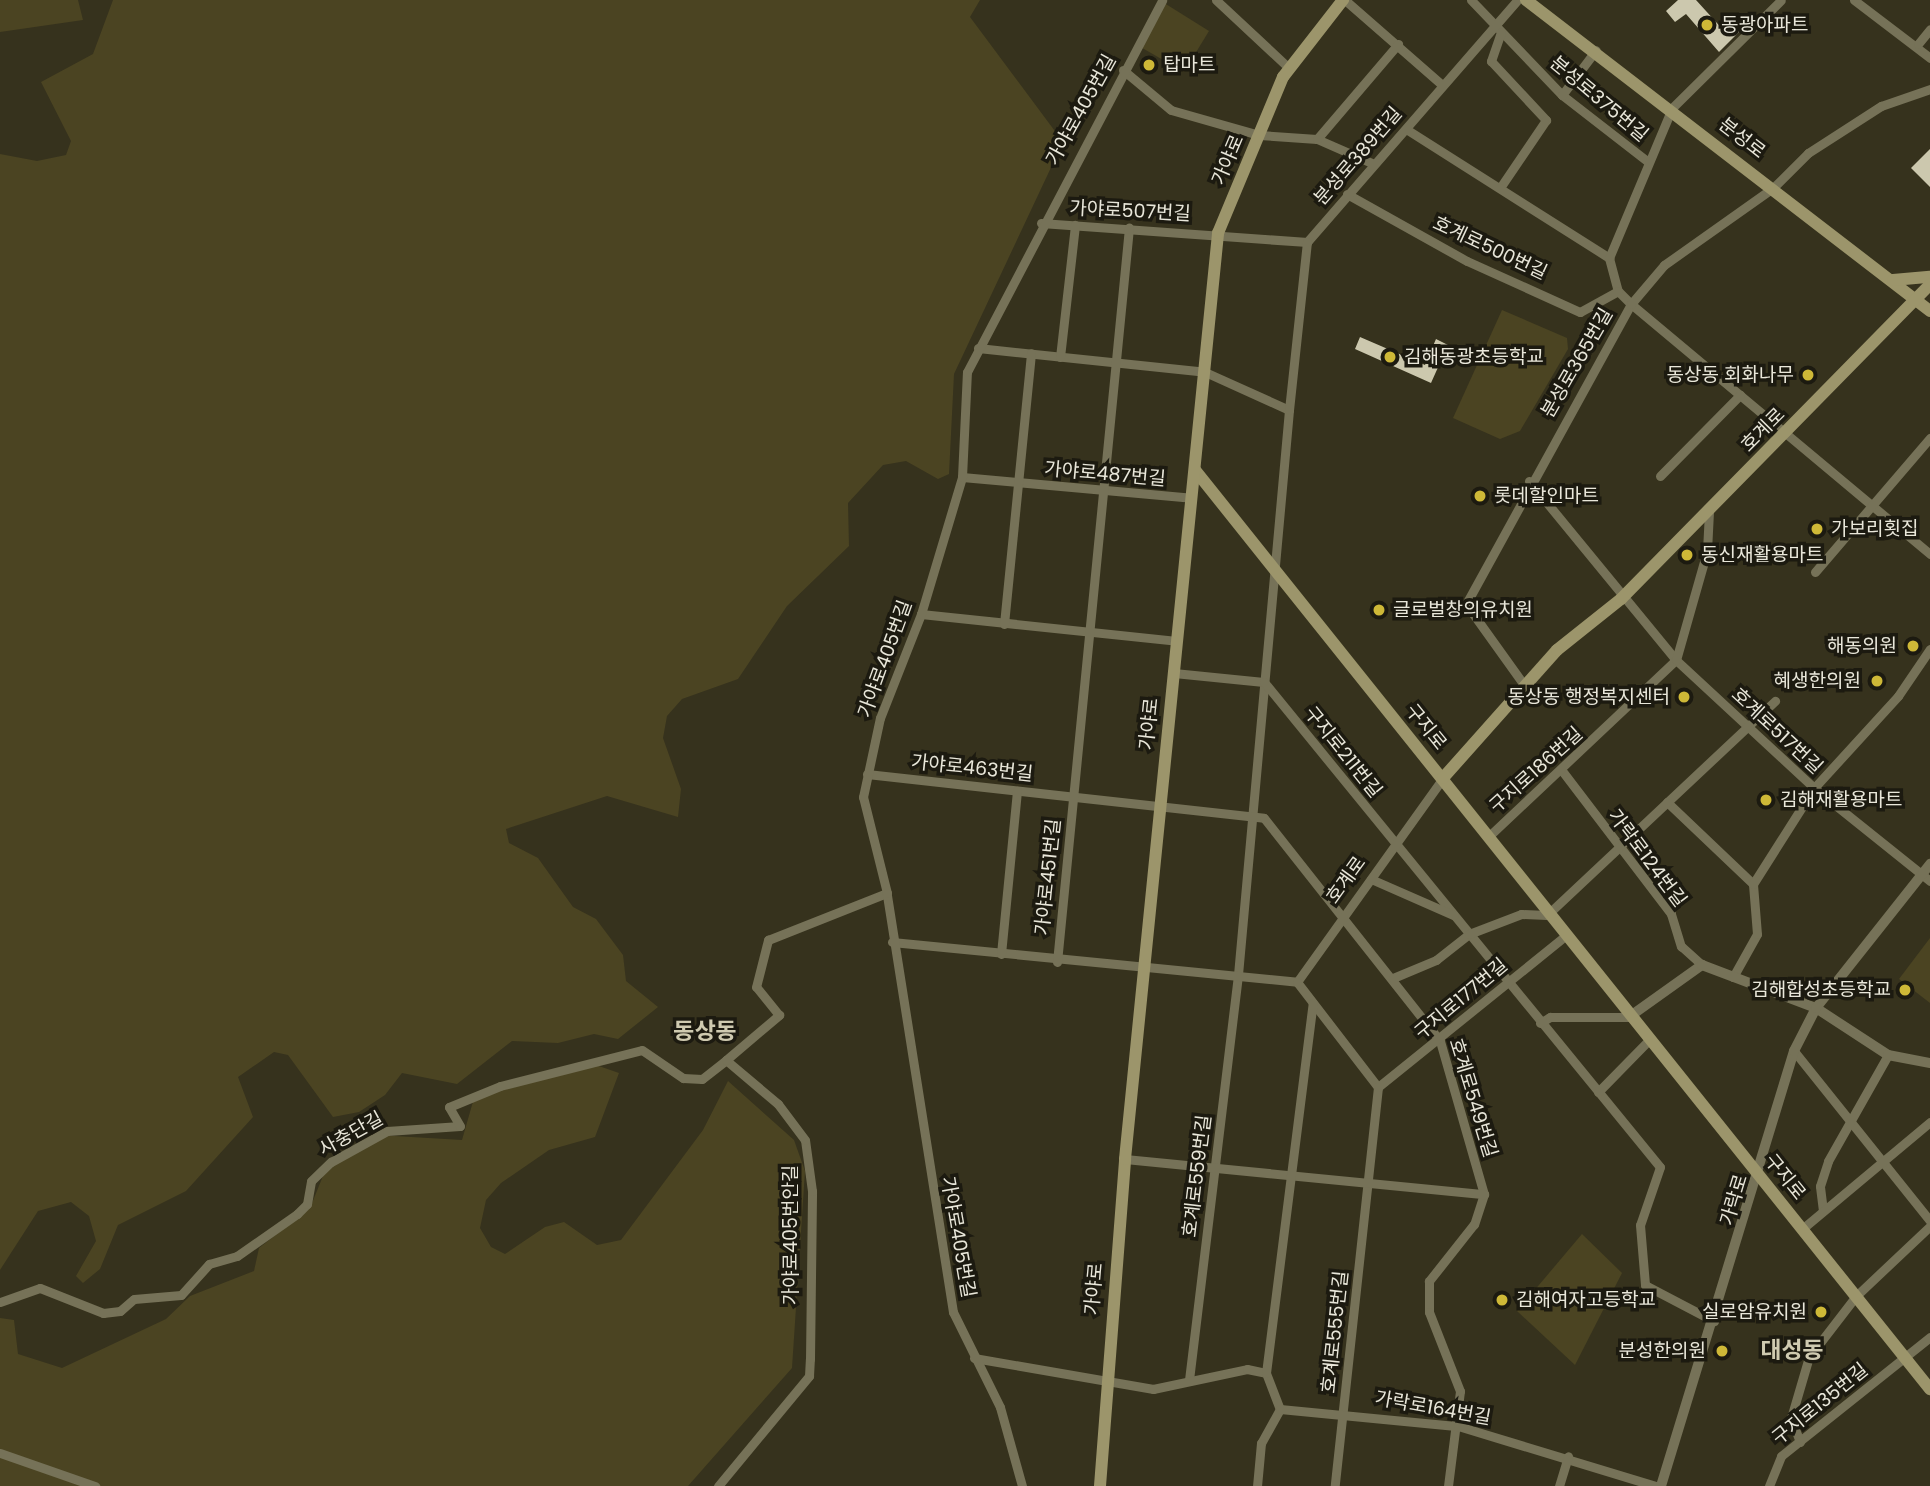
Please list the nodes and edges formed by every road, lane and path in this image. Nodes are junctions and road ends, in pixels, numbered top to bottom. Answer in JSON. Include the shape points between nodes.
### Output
{"nodes":[{"id":1,"x":1162,"y":0,"type":"edge"},
{"id":2,"x":1216,"y":0,"type":"edge"},
{"id":3,"x":1344,"y":0,"type":"edge"},
{"id":4,"x":1471,"y":0,"type":"edge"},
{"id":5,"x":1517,"y":0,"type":"edge"},
{"id":6,"x":1526,"y":0,"type":"edge"},
{"id":7,"x":1781,"y":0,"type":"edge"},
{"id":8,"x":1854,"y":0,"type":"edge"},
{"id":9,"x":1498,"y":29,"type":"junction"},
{"id":10,"x":1930,"y":29,"type":"edge"},
{"id":11,"x":1398,"y":44,"type":"junction"},
{"id":12,"x":1917,"y":44,"type":"junction"},
{"id":13,"x":1596,"y":50,"type":"junction"},
{"id":14,"x":1930,"y":58,"type":"edge"},
{"id":15,"x":1289,"y":68,"type":"junction"},
{"id":16,"x":1123,"y":70,"type":"junction"},
{"id":17,"x":1442,"y":85,"type":"junction"},
{"id":18,"x":1930,"y":89,"type":"edge"},
{"id":19,"x":1562,"y":95,"type":"junction"},
{"id":20,"x":1672,"y":108,"type":"junction"},
{"id":21,"x":1406,"y":129,"type":"junction"},
{"id":22,"x":1259,"y":135,"type":"junction"},
{"id":23,"x":1317,"y":139,"type":"junction"},
{"id":24,"x":1647,"y":161,"type":"junction"},
{"id":25,"x":1374,"y":164,"type":"junction"},
{"id":26,"x":1502,"y":185,"type":"junction"},
{"id":27,"x":1774,"y":187,"type":"junction"},
{"id":28,"x":1347,"y":194,"type":"junction"},
{"id":29,"x":1041,"y":223,"type":"junction"},
{"id":30,"x":1074,"y":225,"type":"junction"},
{"id":31,"x":1129,"y":228,"type":"junction"},
{"id":32,"x":1218,"y":233,"type":"junction"},
{"id":33,"x":1307,"y":242,"type":"junction"},
{"id":34,"x":1609,"y":258,"type":"junction"},
{"id":35,"x":1930,"y":277,"type":"edge"},
{"id":36,"x":1891,"y":280,"type":"junction"},
{"id":37,"x":1930,"y":285,"type":"edge"},
{"id":38,"x":1618,"y":291,"type":"junction"},
{"id":39,"x":1916,"y":300,"type":"junction"},
{"id":40,"x":1631,"y":304,"type":"junction"},
{"id":41,"x":1930,"y":311,"type":"edge"},
{"id":42,"x":978,"y":348,"type":"junction"},
{"id":43,"x":1031,"y":354,"type":"junction"},
{"id":44,"x":1060,"y":356,"type":"junction"},
{"id":45,"x":1115,"y":362,"type":"junction"},
{"id":46,"x":1205,"y":372,"type":"junction"},
{"id":47,"x":1740,"y":395,"type":"junction"},
{"id":48,"x":1289,"y":410,"type":"junction"},
{"id":49,"x":1786,"y":434,"type":"junction"},
{"id":50,"x":1930,"y":438,"type":"edge"},
{"id":51,"x":1195,"y":470,"type":"junction"},
{"id":52,"x":1660,"y":476,"type":"dead end"},
{"id":53,"x":961,"y":477,"type":"junction"},
{"id":54,"x":1529,"y":481,"type":"junction"},
{"id":55,"x":1017,"y":484,"type":"junction"},
{"id":56,"x":1102,"y":491,"type":"junction"},
{"id":57,"x":1191,"y":498,"type":"junction"},
{"id":58,"x":1870,"y":505,"type":"junction"},
{"id":59,"x":1709,"y":511,"type":"junction"},
{"id":60,"x":1930,"y":554,"type":"edge"},
{"id":61,"x":1272,"y":566,"type":"junction"},
{"id":62,"x":1815,"y":572,"type":"dead end"},
{"id":63,"x":1621,"y":599,"type":"junction"},
{"id":64,"x":921,"y":614,"type":"junction"},
{"id":65,"x":1004,"y":624,"type":"junction"},
{"id":66,"x":1090,"y":631,"type":"junction"},
{"id":67,"x":1177,"y":641,"type":"junction"},
{"id":68,"x":1930,"y":649,"type":"edge"},
{"id":69,"x":1676,"y":660,"type":"junction"},
{"id":70,"x":1174,"y":673,"type":"junction"},
{"id":71,"x":1264,"y":682,"type":"junction"},
{"id":72,"x":1524,"y":685,"type":"junction"},
{"id":73,"x":1774,"y":701,"type":"dead end"},
{"id":74,"x":1747,"y":727,"type":"junction"},
{"id":75,"x":1563,"y":772,"type":"junction"},
{"id":76,"x":867,"y":774,"type":"junction"},
{"id":77,"x":1443,"y":778,"type":"junction"},
{"id":78,"x":1814,"y":788,"type":"junction"},
{"id":79,"x":1017,"y":791,"type":"junction"},
{"id":80,"x":1074,"y":795,"type":"junction"},
{"id":81,"x":1667,"y":802,"type":"junction"},
{"id":82,"x":1160,"y":806,"type":"junction"},
{"id":83,"x":1253,"y":813,"type":"junction"},
{"id":84,"x":1488,"y":837,"type":"junction"},
{"id":85,"x":1395,"y":844,"type":"junction"},
{"id":86,"x":1617,"y":850,"type":"junction"},
{"id":87,"x":1930,"y":864,"type":"edge"},
{"id":88,"x":1926,"y":878,"type":"edge"},
{"id":89,"x":1371,"y":879,"type":"junction"},
{"id":90,"x":1753,"y":884,"type":"junction"},
{"id":91,"x":887,"y":893,"type":"junction"},
{"id":92,"x":1547,"y":915,"type":"junction"},
{"id":93,"x":1343,"y":916,"type":"junction"},
{"id":94,"x":1454,"y":916,"type":"junction"},
{"id":95,"x":1469,"y":934,"type":"junction"},
{"id":96,"x":1565,"y":936,"type":"junction"},
{"id":97,"x":892,"y":942,"type":"junction"},
{"id":98,"x":1001,"y":954,"type":"junction"},
{"id":99,"x":1057,"y":962,"type":"junction"},
{"id":100,"x":1702,"y":965,"type":"junction"},
{"id":101,"x":1145,"y":971,"type":"junction"},
{"id":102,"x":1238,"y":975,"type":"junction"},
{"id":103,"x":1733,"y":977,"type":"junction"},
{"id":104,"x":1393,"y":978,"type":"junction"},
{"id":105,"x":1297,"y":982,"type":"junction"},
{"id":106,"x":1507,"y":982,"type":"junction"},
{"id":107,"x":1313,"y":1003,"type":"junction"},
{"id":108,"x":1816,"y":1009,"type":"junction"},
{"id":109,"x":1629,"y":1017,"type":"junction"},
{"id":110,"x":1540,"y":1023,"type":"junction"},
{"id":111,"x":1649,"y":1040,"type":"junction"},
{"id":112,"x":1440,"y":1041,"type":"junction"},
{"id":113,"x":1794,"y":1051,"type":"junction"},
{"id":114,"x":1888,"y":1055,"type":"junction"},
{"id":115,"x":726,"y":1060,"type":"junction"},
{"id":116,"x":1930,"y":1063,"type":"edge"},
{"id":117,"x":1378,"y":1087,"type":"junction"},
{"id":118,"x":1598,"y":1092,"type":"junction"},
{"id":119,"x":1930,"y":1122,"type":"edge"},
{"id":120,"x":1851,"y":1123,"type":"junction"},
{"id":121,"x":1125,"y":1159,"type":"junction"},
{"id":122,"x":1882,"y":1162,"type":"junction"},
{"id":123,"x":1215,"y":1168,"type":"junction"},
{"id":124,"x":1292,"y":1176,"type":"junction"},
{"id":125,"x":1760,"y":1176,"type":"junction"},
{"id":126,"x":1368,"y":1182,"type":"junction"},
{"id":127,"x":1484,"y":1194,"type":"junction"},
{"id":128,"x":1823,"y":1211,"type":"junction"},
{"id":129,"x":1930,"y":1224,"type":"edge"},
{"id":130,"x":1802,"y":1229,"type":"junction"},
{"id":131,"x":1856,"y":1296,"type":"junction"},
{"id":132,"x":0,"y":1302,"type":"edge"},
{"id":133,"x":1714,"y":1321,"type":"junction"},
{"id":134,"x":1930,"y":1337,"type":"edge"},
{"id":135,"x":974,"y":1358,"type":"junction"},
{"id":136,"x":1905,"y":1358,"type":"junction"},
{"id":137,"x":1266,"y":1373,"type":"junction"},
{"id":138,"x":1105,"y":1380,"type":"junction"},
{"id":139,"x":1189,"y":1381,"type":"junction"},
{"id":140,"x":1930,"y":1389,"type":"edge"},
{"id":141,"x":1280,"y":1409,"type":"junction"},
{"id":142,"x":1344,"y":1411,"type":"junction"},
{"id":143,"x":1458,"y":1426,"type":"junction"},
{"id":144,"x":1800,"y":1442,"type":"junction"},
{"id":145,"x":0,"y":1453,"type":"edge"},
{"id":146,"x":1568,"y":1456,"type":"junction"},
{"id":147,"x":95,"y":1486,"type":"edge"},
{"id":148,"x":718,"y":1486,"type":"edge"},
{"id":149,"x":1022,"y":1486,"type":"edge"},
{"id":150,"x":1100,"y":1486,"type":"edge"},
{"id":151,"x":1257,"y":1486,"type":"edge"},
{"id":152,"x":1335,"y":1486,"type":"edge"},
{"id":153,"x":1448,"y":1486,"type":"edge"},
{"id":154,"x":1559,"y":1486,"type":"edge"},
{"id":155,"x":1655,"y":1486,"type":"edge"},
{"id":156,"x":1661,"y":1486,"type":"edge"},
{"id":157,"x":1769,"y":1486,"type":"edge"}],
"edges":[{"from":1,"to":16,"type":"street","name":"가야로405번길"},
{"from":2,"to":15,"type":"street"},
{"from":3,"to":11,"type":"street"},
{"from":3,"to":15,"type":"main road","name":"가야로"},
{"from":4,"to":9,"type":"street"},
{"from":5,"to":9,"type":"street","name":"분성로389번길"},
{"from":6,"to":13,"type":"main road","name":"분성로"},
{"from":7,"to":20,"type":"street"},
{"from":8,"to":12,"type":"street"},
{"from":9,"to":17,"type":"street","name":"분성로389번길"},
{"from":9,"to":19,"type":"street","name":"분성로375번길"},
{"from":9,"to":26,"type":"street","via":[[1491,61],[1546,120]]},
{"from":10,"to":12,"type":"street"},
{"from":11,"to":17,"type":"street"},
{"from":11,"to":23,"type":"street"},
{"from":12,"to":14,"type":"street"},
{"from":13,"to":19,"type":"street"},
{"from":13,"to":20,"type":"main road","name":"분성로"},
{"from":15,"to":22,"type":"main road","name":"가야로"},
{"from":16,"to":22,"type":"street","via":[[1171,110]]},
{"from":16,"to":29,"type":"street","name":"가야로405번길"},
{"from":17,"to":21,"type":"street","name":"분성로389번길"},
{"from":18,"to":27,"type":"street","name":"분성로365번길","via":[[1881,106],[1808,153]]},
{"from":19,"to":24,"type":"street","name":"분성로375번길"},
{"from":20,"to":24,"type":"street","name":"분성로375번길"},
{"from":20,"to":27,"type":"main road","name":"분성로"},
{"from":21,"to":25,"type":"street","name":"분성로389번길"},
{"from":21,"to":26,"type":"street"},
{"from":22,"to":23,"type":"street"},
{"from":22,"to":32,"type":"main road","name":"가야로"},
{"from":23,"to":25,"type":"street"},
{"from":24,"to":34,"type":"street","name":"분성로375번길"},
{"from":25,"to":28,"type":"street","name":"분성로389번길"},
{"from":26,"to":34,"type":"street"},
{"from":27,"to":36,"type":"main road","name":"분성로"},
{"from":27,"to":40,"type":"street","name":"분성로365번길","via":[[1664,265]]},
{"from":28,"to":33,"type":"street","name":"분성로389번길"},
{"from":28,"to":38,"type":"street","name":"호계로500번길","via":[[1467,261],[1580,312]]},
{"from":29,"to":30,"type":"street","name":"가야로507번길"},
{"from":29,"to":42,"type":"street","name":"가야로405번길"},
{"from":30,"to":31,"type":"street","name":"가야로507번길"},
{"from":30,"to":44,"type":"street"},
{"from":31,"to":32,"type":"street","name":"가야로507번길"},
{"from":31,"to":45,"type":"street"},
{"from":32,"to":33,"type":"street"},
{"from":32,"to":46,"type":"main road","name":"가야로"},
{"from":33,"to":48,"type":"street"},
{"from":34,"to":38,"type":"street"},
{"from":35,"to":36,"type":"main road"},
{"from":36,"to":39,"type":"main road","name":"분성로"},
{"from":37,"to":39,"type":"main road","name":"호계로"},
{"from":38,"to":40,"type":"street"},
{"from":39,"to":41,"type":"main road","name":"분성로"},
{"from":39,"to":49,"type":"main road","name":"호계로"},
{"from":40,"to":47,"type":"street"},
{"from":40,"to":54,"type":"street","name":"분성로365번길"},
{"from":42,"to":43,"type":"street"},
{"from":42,"to":53,"type":"street","name":"가야로405번길","via":[[967,372]]},
{"from":43,"to":44,"type":"street"},
{"from":43,"to":55,"type":"street","name":"가야로487번길"},
{"from":44,"to":45,"type":"street"},
{"from":45,"to":46,"type":"street"},
{"from":45,"to":56,"type":"street"},
{"from":46,"to":48,"type":"street"},
{"from":46,"to":51,"type":"main road","name":"가야로"},
{"from":47,"to":49,"type":"street"},
{"from":47,"to":52,"type":"street"},
{"from":48,"to":61,"type":"street"},
{"from":49,"to":58,"type":"street"},
{"from":49,"to":59,"type":"main road","name":"호계로"},
{"from":50,"to":58,"type":"street"},
{"from":51,"to":57,"type":"main road","name":"가야로"},
{"from":51,"to":61,"type":"main road","name":"구지로"},
{"from":53,"to":55,"type":"street","name":"가야로487번길"},
{"from":53,"to":64,"type":"street","name":"가야로405번길"},
{"from":54,"to":63,"type":"street"},
{"from":54,"to":72,"type":"street","name":"분성로365번길","via":[[1466,604]]},
{"from":55,"to":56,"type":"street","name":"가야로487번길"},
{"from":55,"to":65,"type":"street"},
{"from":56,"to":57,"type":"street","name":"가야로487번길"},
{"from":56,"to":66,"type":"street"},
{"from":57,"to":67,"type":"main road","name":"가야로"},
{"from":58,"to":60,"type":"street"},
{"from":58,"to":62,"type":"street"},
{"from":59,"to":63,"type":"main road","name":"호계로"},
{"from":59,"to":69,"type":"street","name":"구지로186번길","via":[[1707,551]]},
{"from":61,"to":71,"type":"street"},
{"from":61,"to":77,"type":"main road","name":"구지로"},
{"from":63,"to":69,"type":"street","name":"호계로517번길"},
{"from":63,"to":72,"type":"main road","name":"호계로"},
{"from":64,"to":65,"type":"street"},
{"from":64,"to":76,"type":"street","name":"가야로405번길","via":[[880,718]]},
{"from":65,"to":66,"type":"street"},
{"from":66,"to":67,"type":"street"},
{"from":66,"to":80,"type":"street"},
{"from":67,"to":70,"type":"main road","name":"가야로"},
{"from":68,"to":78,"type":"street","via":[[1898,696]]},
{"from":69,"to":74,"type":"street","name":"호계로517번길"},
{"from":69,"to":75,"type":"street","name":"구지로186번길"},
{"from":70,"to":71,"type":"street"},
{"from":70,"to":82,"type":"main road","name":"가야로"},
{"from":71,"to":83,"type":"street"},
{"from":71,"to":85,"type":"street","name":"구지로211번길"},
{"from":72,"to":77,"type":"main road","name":"호계로"},
{"from":73,"to":74,"type":"street"},
{"from":74,"to":78,"type":"street","name":"호계로517번길"},
{"from":74,"to":81,"type":"street"},
{"from":75,"to":84,"type":"street","name":"구지로186번길"},
{"from":75,"to":86,"type":"street","name":"가락로124번길"},
{"from":76,"to":79,"type":"street","name":"가야로463번길"},
{"from":76,"to":91,"type":"street","name":"가야로405번길","via":[[863,797]]},
{"from":77,"to":84,"type":"main road","name":"구지로"},
{"from":77,"to":85,"type":"street","name":"호계로"},
{"from":78,"to":88,"type":"street","name":"호계로517번길"},
{"from":78,"to":90,"type":"street"},
{"from":79,"to":80,"type":"street","name":"가야로463번길"},
{"from":79,"to":98,"type":"street","name":"가야로451번길"},
{"from":80,"to":82,"type":"street","name":"가야로463번길"},
{"from":80,"to":99,"type":"street","name":"가야로451번길"},
{"from":81,"to":86,"type":"street"},
{"from":81,"to":90,"type":"street"},
{"from":82,"to":83,"type":"street"},
{"from":82,"to":101,"type":"main road","name":"가야로"},
{"from":83,"to":93,"type":"street","via":[[1264,818]]},
{"from":83,"to":102,"type":"street"},
{"from":84,"to":92,"type":"main road","name":"구지로"},
{"from":85,"to":89,"type":"street","name":"호계로"},
{"from":85,"to":94,"type":"street","name":"구지로211번길"},
{"from":86,"to":92,"type":"street"},
{"from":86,"to":100,"type":"street","name":"가락로124번길","via":[[1671,914],[1681,946]]},
{"from":87,"to":88,"type":"street","name":"가락로"},
{"from":88,"to":108,"type":"street","name":"가락로"},
{"from":89,"to":93,"type":"street","name":"호계로"},
{"from":89,"to":94,"type":"street"},
{"from":90,"to":103,"type":"street","via":[[1757,934]]},
{"from":91,"to":97,"type":"street","name":"가야로405번길"},
{"from":91,"to":115,"type":"street","via":[[768,940],[756,987],[779,1015]]},
{"from":92,"to":95,"type":"street","via":[[1521,914]]},
{"from":92,"to":96,"type":"main road","name":"구지로"},
{"from":93,"to":104,"type":"street","name":"호계로549번길"},
{"from":93,"to":105,"type":"street","name":"호계로"},
{"from":94,"to":95,"type":"street","name":"구지로211번길"},
{"from":95,"to":104,"type":"street","via":[[1436,960]]},
{"from":95,"to":106,"type":"street","name":"구지로211번길"},
{"from":96,"to":106,"type":"street","name":"구지로177번길"},
{"from":96,"to":109,"type":"main road","name":"구지로"},
{"from":97,"to":98,"type":"street","name":"가야로451번길"},
{"from":97,"to":135,"type":"street","name":"가야로405번길","via":[[938,1237],[953,1312]]},
{"from":98,"to":99,"type":"street","name":"가야로451번길"},
{"from":99,"to":101,"type":"street","name":"가야로451번길"},
{"from":100,"to":103,"type":"street","name":"가락로124번길"},
{"from":100,"to":109,"type":"street"},
{"from":101,"to":102,"type":"street"},
{"from":101,"to":121,"type":"main road","name":"가야로"},
{"from":102,"to":105,"type":"street"},
{"from":102,"to":123,"type":"street","name":"호계로559번길"},
{"from":103,"to":108,"type":"street","name":"가락로124번길"},
{"from":104,"to":112,"type":"street","name":"호계로549번길"},
{"from":105,"to":107,"type":"street"},
{"from":106,"to":110,"type":"street","name":"구지로211번길"},
{"from":106,"to":112,"type":"street","name":"구지로177번길"},
{"from":107,"to":117,"type":"street"},
{"from":107,"to":124,"type":"street"},
{"from":108,"to":113,"type":"street","name":"가락로"},
{"from":108,"to":114,"type":"street","name":"가락로124번길"},
{"from":109,"to":110,"type":"street","via":[[1550,1017]]},
{"from":109,"to":111,"type":"main road","name":"구지로"},
{"from":110,"to":118,"type":"street","name":"구지로211번길"},
{"from":111,"to":118,"type":"street"},
{"from":111,"to":125,"type":"main road","name":"구지로"},
{"from":112,"to":117,"type":"street","name":"구지로177번길"},
{"from":112,"to":127,"type":"street","name":"호계로549번길"},
{"from":113,"to":120,"type":"street"},
{"from":113,"to":125,"type":"street","name":"가락로"},
{"from":114,"to":116,"type":"street"},
{"from":114,"to":120,"type":"street"},
{"from":115,"to":132,"type":"street","name":"사충단길","via":[[702,1079],[683,1078],[642,1050],[500,1086],[449,1107],[461,1122],[455,1128],[387,1131],[331,1162],[311,1181],[307,1204],[297,1214],[237,1256],[209,1264],[181,1295],[134,1299],[120,1311],[103,1312],[40,1287]]},
{"from":115,"to":148,"type":"street","name":"가야로405번안길","via":[[778,1104],[805,1140],[812,1191],[810,1359],[809,1376]]},
{"from":117,"to":126,"type":"street","name":"호계로555번길"},
{"from":118,"to":133,"type":"street","name":"구지로211번길","via":[[1660,1167],[1640,1225],[1645,1285]]},
{"from":119,"to":122,"type":"street"},
{"from":120,"to":122,"type":"street"},
{"from":120,"to":128,"type":"street","via":[[1820,1186]]},
{"from":121,"to":123,"type":"street"},
{"from":121,"to":138,"type":"main road","name":"가야로"},
{"from":122,"to":128,"type":"street"},
{"from":122,"to":129,"type":"street"},
{"from":123,"to":124,"type":"street"},
{"from":123,"to":139,"type":"street","name":"호계로559번길"},
{"from":124,"to":126,"type":"street"},
{"from":124,"to":137,"type":"street"},
{"from":125,"to":130,"type":"main road","name":"구지로"},
{"from":125,"to":133,"type":"street","name":"가락로"},
{"from":126,"to":127,"type":"street"},
{"from":126,"to":142,"type":"street","name":"호계로555번길"},
{"from":127,"to":143,"type":"street","via":[[1474,1224],[1429,1281],[1429,1312],[1456,1369]]},
{"from":128,"to":130,"type":"street"},
{"from":129,"to":131,"type":"street"},
{"from":130,"to":131,"type":"main road","name":"구지로"},
{"from":131,"to":136,"type":"main road","name":"구지로"},
{"from":131,"to":144,"type":"street","via":[[1809,1357],[1791,1418]]},
{"from":133,"to":156,"type":"street","name":"가락로"},
{"from":134,"to":136,"type":"street","name":"구지로135번길"},
{"from":135,"to":138,"type":"street"},
{"from":135,"to":149,"type":"street","name":"가야로405번길","via":[[1000,1407]]},
{"from":136,"to":140,"type":"main road","name":"구지로"},
{"from":136,"to":144,"type":"street","name":"구지로135번길"},
{"from":137,"to":139,"type":"street","via":[[1247,1369]]},
{"from":137,"to":141,"type":"street"},
{"from":138,"to":139,"type":"street","via":[[1153,1390]]},
{"from":138,"to":150,"type":"main road","name":"가야로"},
{"from":141,"to":142,"type":"street","name":"가락로164번길"},
{"from":141,"to":151,"type":"street","via":[[1261,1443]]},
{"from":142,"to":143,"type":"street","name":"가락로164번길"},
{"from":142,"to":152,"type":"street","name":"호계로555번길"},
{"from":143,"to":146,"type":"street","name":"가락로164번길"},
{"from":143,"to":153,"type":"street"},
{"from":144,"to":157,"type":"street","name":"구지로135번길","via":[[1781,1456]]},
{"from":145,"to":147,"type":"street"},
{"from":146,"to":154,"type":"street"},
{"from":146,"to":155,"type":"street","name":"가락로164번길"}]}
